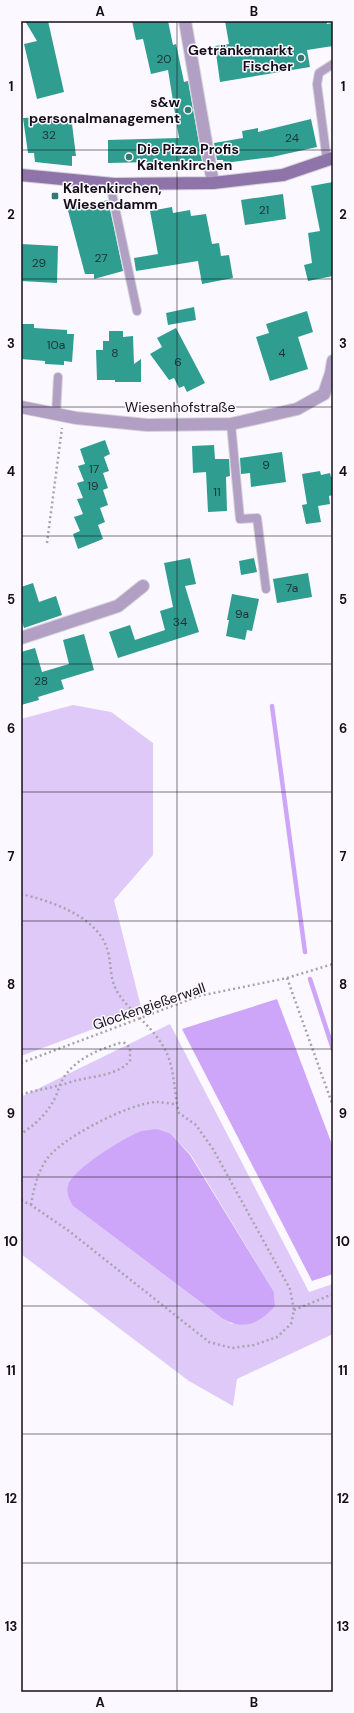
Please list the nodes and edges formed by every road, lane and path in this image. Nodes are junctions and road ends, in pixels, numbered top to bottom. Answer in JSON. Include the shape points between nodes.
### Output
{"nodes":[{"id":1,"x":185,"y":21,"type":"edge"},
{"id":2,"x":333,"y":64,"type":"edge"},
{"id":3,"x":330,"y":160,"type":"edge"},
{"id":4,"x":21,"y":175,"type":"edge"},
{"id":5,"x":110,"y":184,"type":"junction"},
{"id":6,"x":213,"y":184,"type":"junction"},
{"id":7,"x":137,"y":311,"type":"dead end"},
{"id":8,"x":333,"y":364,"type":"edge"},
{"id":9,"x":58,"y":377,"type":"dead end"},
{"id":10,"x":330,"y":391,"type":"edge"},
{"id":11,"x":21,"y":407,"type":"edge"},
{"id":12,"x":60,"y":415,"type":"junction"},
{"id":13,"x":231,"y":424,"type":"junction"},
{"id":14,"x":47,"y":543,"type":"dead end"},
{"id":15,"x":143,"y":586,"type":"dead end"},
{"id":16,"x":266,"y":589,"type":"dead end"},
{"id":17,"x":21,"y":638,"type":"edge"},
{"id":18,"x":21,"y":894,"type":"edge"},
{"id":19,"x":333,"y":964,"type":"edge"},
{"id":20,"x":287,"y":978,"type":"junction"},
{"id":21,"x":141,"y":1018,"type":"junction"},
{"id":22,"x":21,"y":1063,"type":"edge"},
{"id":23,"x":60,"y":1085,"type":"junction"},
{"id":24,"x":21,"y":1095,"type":"edge"},
{"id":25,"x":177,"y":1104,"type":"junction"},
{"id":26,"x":333,"y":1106,"type":"edge"},
{"id":27,"x":21,"y":1134,"type":"edge"},
{"id":28,"x":21,"y":1200,"type":"edge"},
{"id":29,"x":32,"y":1205,"type":"junction"},
{"id":30,"x":333,"y":1294,"type":"edge"},
{"id":31,"x":294,"y":1310,"type":"junction"}],
"edges":[{"from":1,"to":6,"type":"street"},
{"from":2,"to":3,"type":"lane","via":[[319,73],[317,84]]},
{"from":3,"to":6,"type":"main road","via":[[283,175]]},
{"from":4,"to":5,"type":"main road"},
{"from":5,"to":6,"type":"main road"},
{"from":5,"to":7,"type":"lane"},
{"from":8,"to":10,"type":"street","name":"Wiesenhofstraße"},
{"from":9,"to":12,"type":"lane"},
{"from":10,"to":13,"type":"street","name":"Wiesenhofstraße","via":[[297,409]]},
{"from":11,"to":12,"type":"street","name":"Wiesenhofstraße"},
{"from":12,"to":13,"type":"street","name":"Wiesenhofstraße","via":[[147,425]]},
{"from":12,"to":14,"type":"path"},
{"from":13,"to":16,"type":"lane","via":[[240,520],[257,518]]},
{"from":15,"to":17,"type":"street","via":[[118,606]]},
{"from":18,"to":21,"type":"path","via":[[68,910],[104,938],[111,977],[118,993]]},
{"from":19,"to":20,"type":"path","name":"Glockengießerwall"},
{"from":20,"to":21,"type":"path","name":"Glockengießerwall","via":[[199,996]]},
{"from":20,"to":26,"type":"path"},
{"from":21,"to":22,"type":"path","name":"Glockengießerwall"},
{"from":21,"to":25,"type":"path","via":[[164,1046],[174,1074]]},
{"from":23,"to":23,"type":"path","via":[[103,1075],[125,1066],[130,1061],[130,1048],[120,1042],[86,1056],[66,1074]]},
{"from":23,"to":24,"type":"path"},
{"from":23,"to":27,"type":"path","via":[[40,1121]]},
{"from":25,"to":29,"type":"path","via":[[155,1102],[127,1109],[73,1136],[47,1158],[35,1181]]},
{"from":25,"to":31,"type":"path","via":[[179,1113],[196,1125],[213,1149],[290,1289]]},
{"from":28,"to":29,"type":"path"},
{"from":29,"to":31,"type":"path","via":[[69,1231],[209,1342],[232,1348],[254,1345],[277,1337],[292,1324]]},
{"from":30,"to":31,"type":"path"}]}
